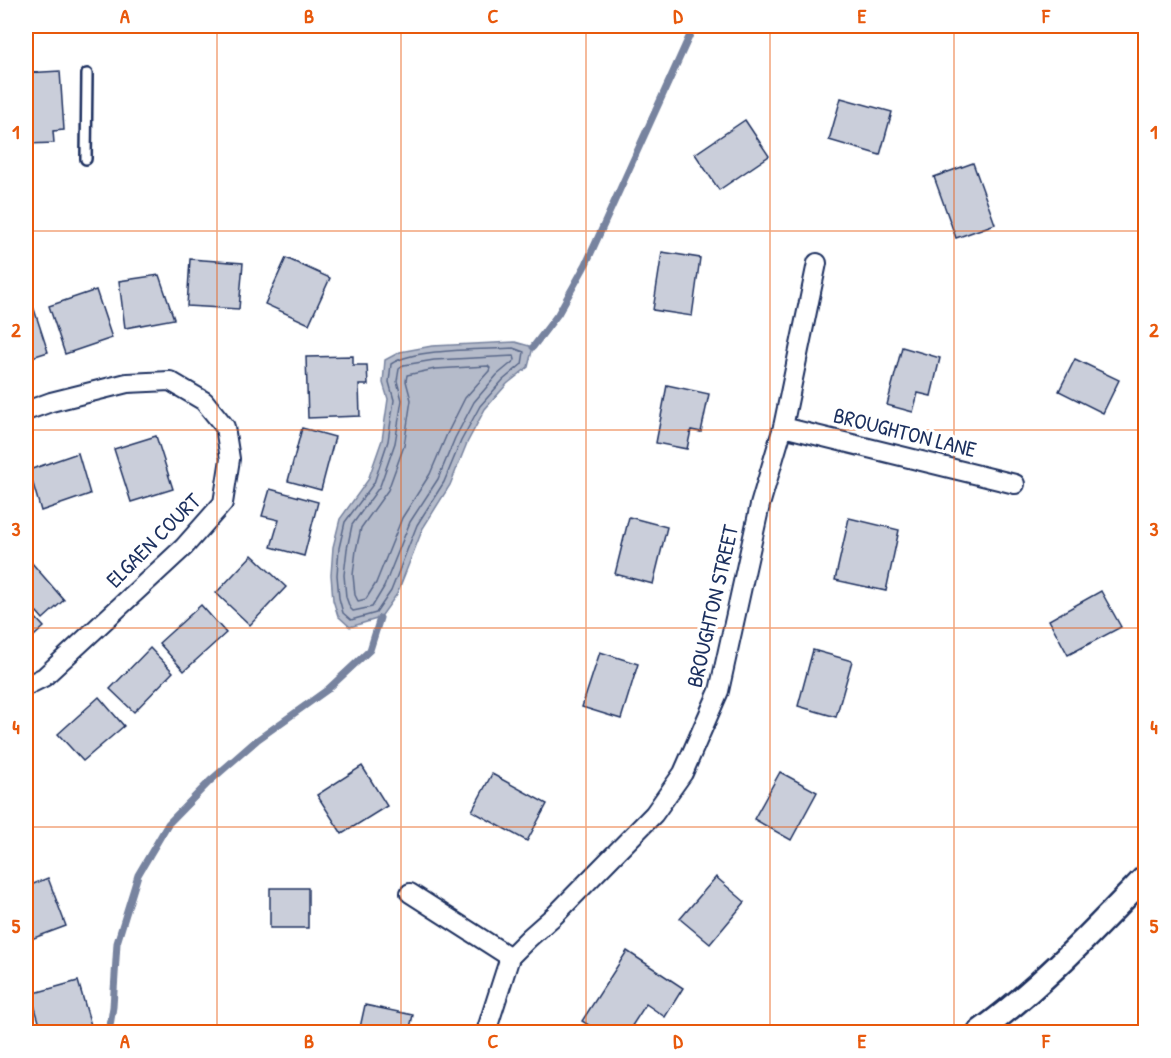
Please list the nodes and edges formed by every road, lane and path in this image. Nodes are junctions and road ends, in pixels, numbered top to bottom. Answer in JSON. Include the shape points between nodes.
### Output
{"nodes":[{"id":1,"x":87,"y":74,"type":"dead end"},
{"id":2,"x":86,"y":159,"type":"dead end"},
{"id":3,"x":817,"y":263,"type":"dead end"},
{"id":4,"x":26,"y":411,"type":"edge"},
{"id":5,"x":783,"y":427,"type":"junction"},
{"id":6,"x":1015,"y":484,"type":"dead end"},
{"id":7,"x":26,"y":686,"type":"edge"},
{"id":8,"x":1146,"y":876,"type":"edge"},
{"id":9,"x":410,"y":893,"type":"dead end"},
{"id":10,"x":510,"y":957,"type":"junction"},
{"id":11,"x":486,"y":1032,"type":"edge"},
{"id":12,"x":980,"y":1032,"type":"edge"}],
"edges":[{"from":1,"to":2,"type":"lane"},
{"from":3,"to":5,"type":"street","name":"BROUGHTON STREET"},
{"from":4,"to":7,"type":"street","name":"ELGAEN COURT","via":[[127,383],[170,381],[204,401],[225,428],[230,459],[223,502],[184,547],[44,677]]},
{"from":5,"to":6,"type":"street","name":"BROUGHTON LANE"},
{"from":5,"to":10,"type":"street","name":"BROUGHTON STREET","via":[[760,505],[719,691],[683,773],[654,814]]},
{"from":8,"to":12,"type":"street","via":[[1077,949]]},
{"from":9,"to":10,"type":"street"},
{"from":10,"to":11,"type":"street","name":"BROUGHTON STREET"}]}
